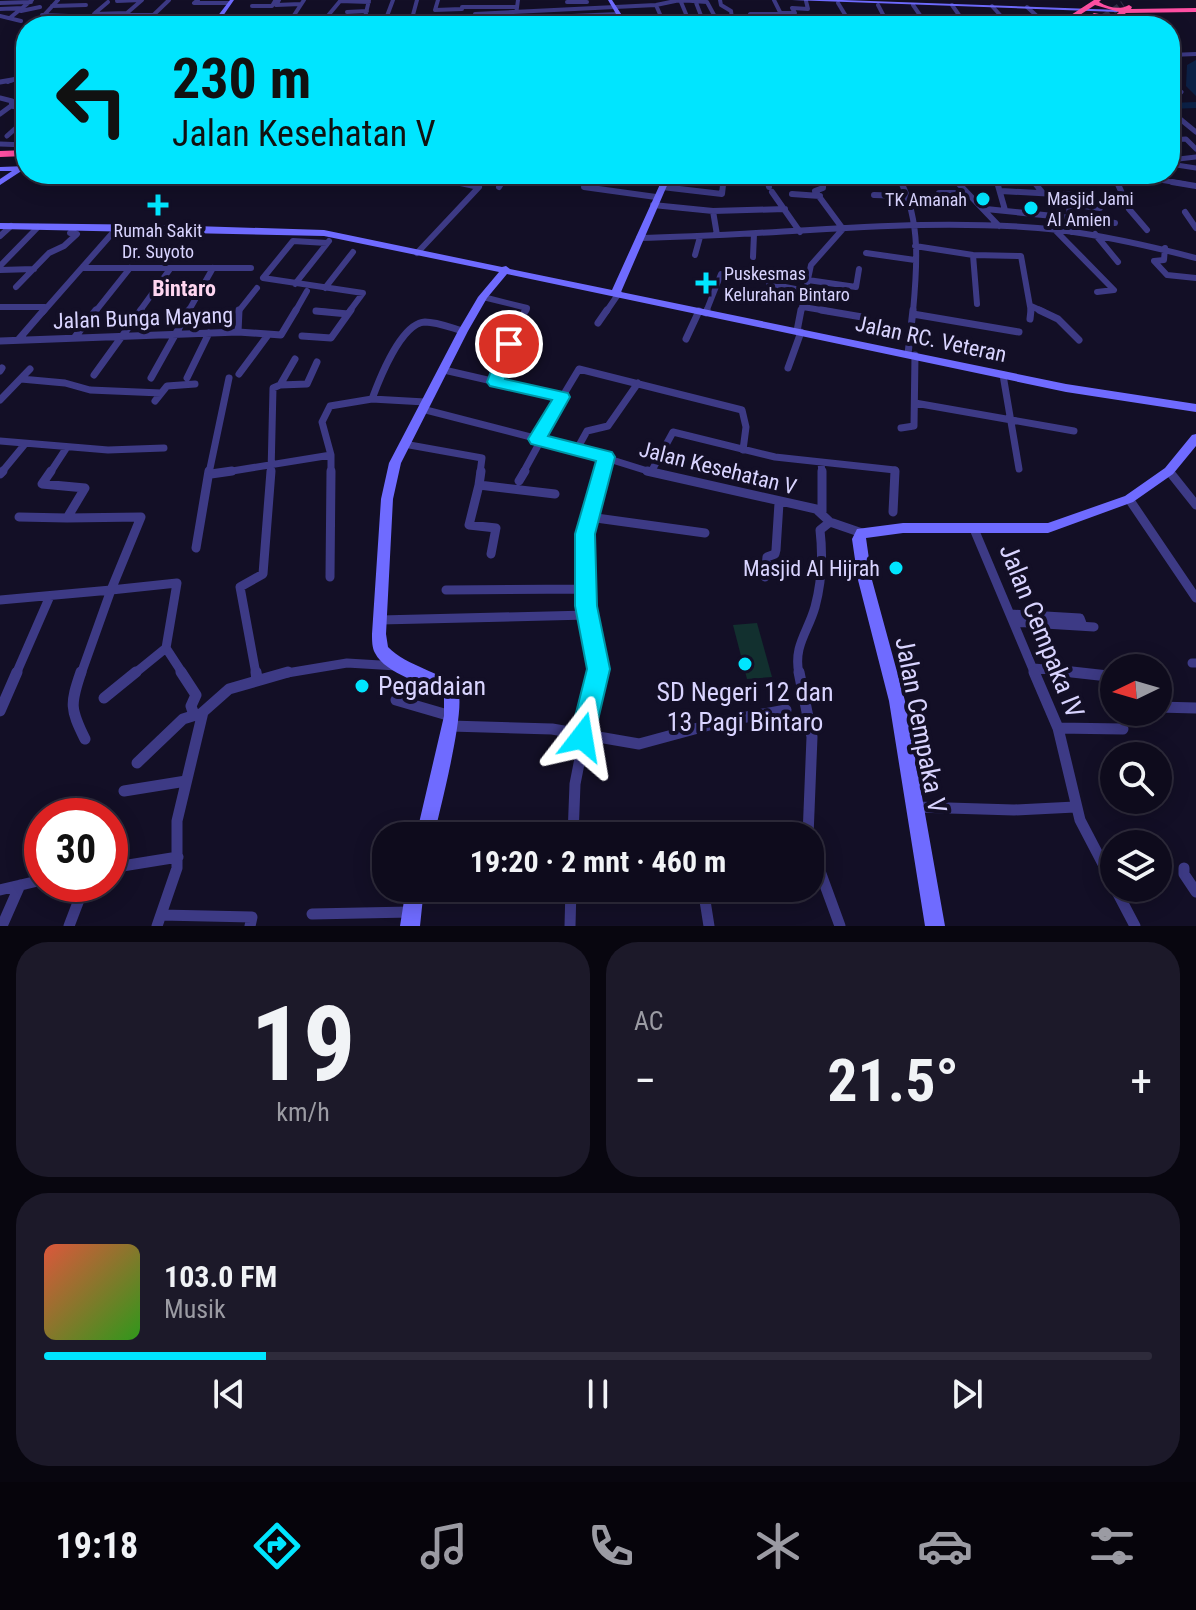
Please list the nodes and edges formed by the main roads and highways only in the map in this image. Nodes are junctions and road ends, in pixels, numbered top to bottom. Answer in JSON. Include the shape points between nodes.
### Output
{"nodes":[{"id":1,"x":794,"y":0,"type":"edge"},
{"id":2,"x":807,"y":0,"type":"edge"},
{"id":3,"x":1140,"y":0,"type":"edge"},
{"id":4,"x":847,"y":2,"type":"edge"},
{"id":5,"x":880,"y":3,"type":"edge"},
{"id":6,"x":912,"y":3,"type":"edge"},
{"id":7,"x":1121,"y":6,"type":"edge"},
{"id":8,"x":1039,"y":7,"type":"junction"},
{"id":9,"x":1088,"y":7,"type":"edge"},
{"id":10,"x":1063,"y":8,"type":"joint"},
{"id":11,"x":1196,"y":10,"type":"edge"},
{"id":12,"x":16,"y":166,"type":"edge"},
{"id":13,"x":0,"y":183,"type":"edge"},
{"id":14,"x":663,"y":184,"type":"edge"},
{"id":15,"x":0,"y":226,"type":"edge"},
{"id":16,"x":281,"y":229,"type":"junction"},
{"id":17,"x":419,"y":251,"type":"junction"},
{"id":18,"x":488,"y":269,"type":"junction"},
{"id":19,"x":505,"y":270,"type":"junction"},
{"id":20,"x":615,"y":292,"type":"junction"},
{"id":21,"x":484,"y":296,"type":"junction"},
{"id":22,"x":1196,"y":408,"type":"edge"},
{"id":23,"x":1196,"y":438,"type":"edge"},
{"id":24,"x":428,"y":822,"type":"edge"},
{"id":25,"x":935,"y":926,"type":"edge"}],
"edges":[{"from":1,"to":2,"type":"main road"},
{"from":2,"to":4,"type":"main road"},
{"from":3,"to":7,"type":"highway"},
{"from":4,"to":5,"type":"main road"},
{"from":5,"to":6,"type":"main road"},
{"from":6,"to":8,"type":"main road"},
{"from":7,"to":9,"type":"main road"},
{"from":7,"to":9,"type":"highway"},
{"from":7,"to":9,"type":"highway"},
{"from":7,"to":9,"type":"highway","via":[[1097,11]]},
{"from":7,"to":11,"type":"highway"},
{"from":8,"to":9,"type":"main road"},
{"from":8,"to":10,"type":"main road"},
{"from":9,"to":10,"type":"highway"},
{"from":12,"to":13,"type":"main road"},
{"from":14,"to":20,"type":"main road"},
{"from":15,"to":16,"type":"main road","name":"Jalan RC. Veteran"},
{"from":16,"to":17,"type":"main road","name":"Jalan RC. Veteran"},
{"from":16,"to":17,"type":"main road","name":"Jalan RC. Veteran","via":[[318,228]]},
{"from":17,"to":18,"type":"main road","name":"Jalan RC. Veteran"},
{"from":17,"to":19,"type":"main road","name":"Jalan RC. Veteran"},
{"from":18,"to":19,"type":"main road","name":"Jalan RC. Veteran"},
{"from":18,"to":21,"type":"main road","via":[[492,277]]},
{"from":19,"to":20,"type":"main road","name":"Jalan RC. Veteran"},
{"from":19,"to":21,"type":"main road"},
{"from":20,"to":22,"type":"main road","name":"Jalan RC. Veteran","via":[[1066,388]]},
{"from":21,"to":24,"type":"main road","via":[[404,444],[387,499],[381,650],[400,667],[452,695]]},
{"from":23,"to":25,"type":"main road","name":"Jalan Cempaka V","via":[[1169,471],[1129,499],[1048,528],[862,533],[865,582],[901,720]]}]}
